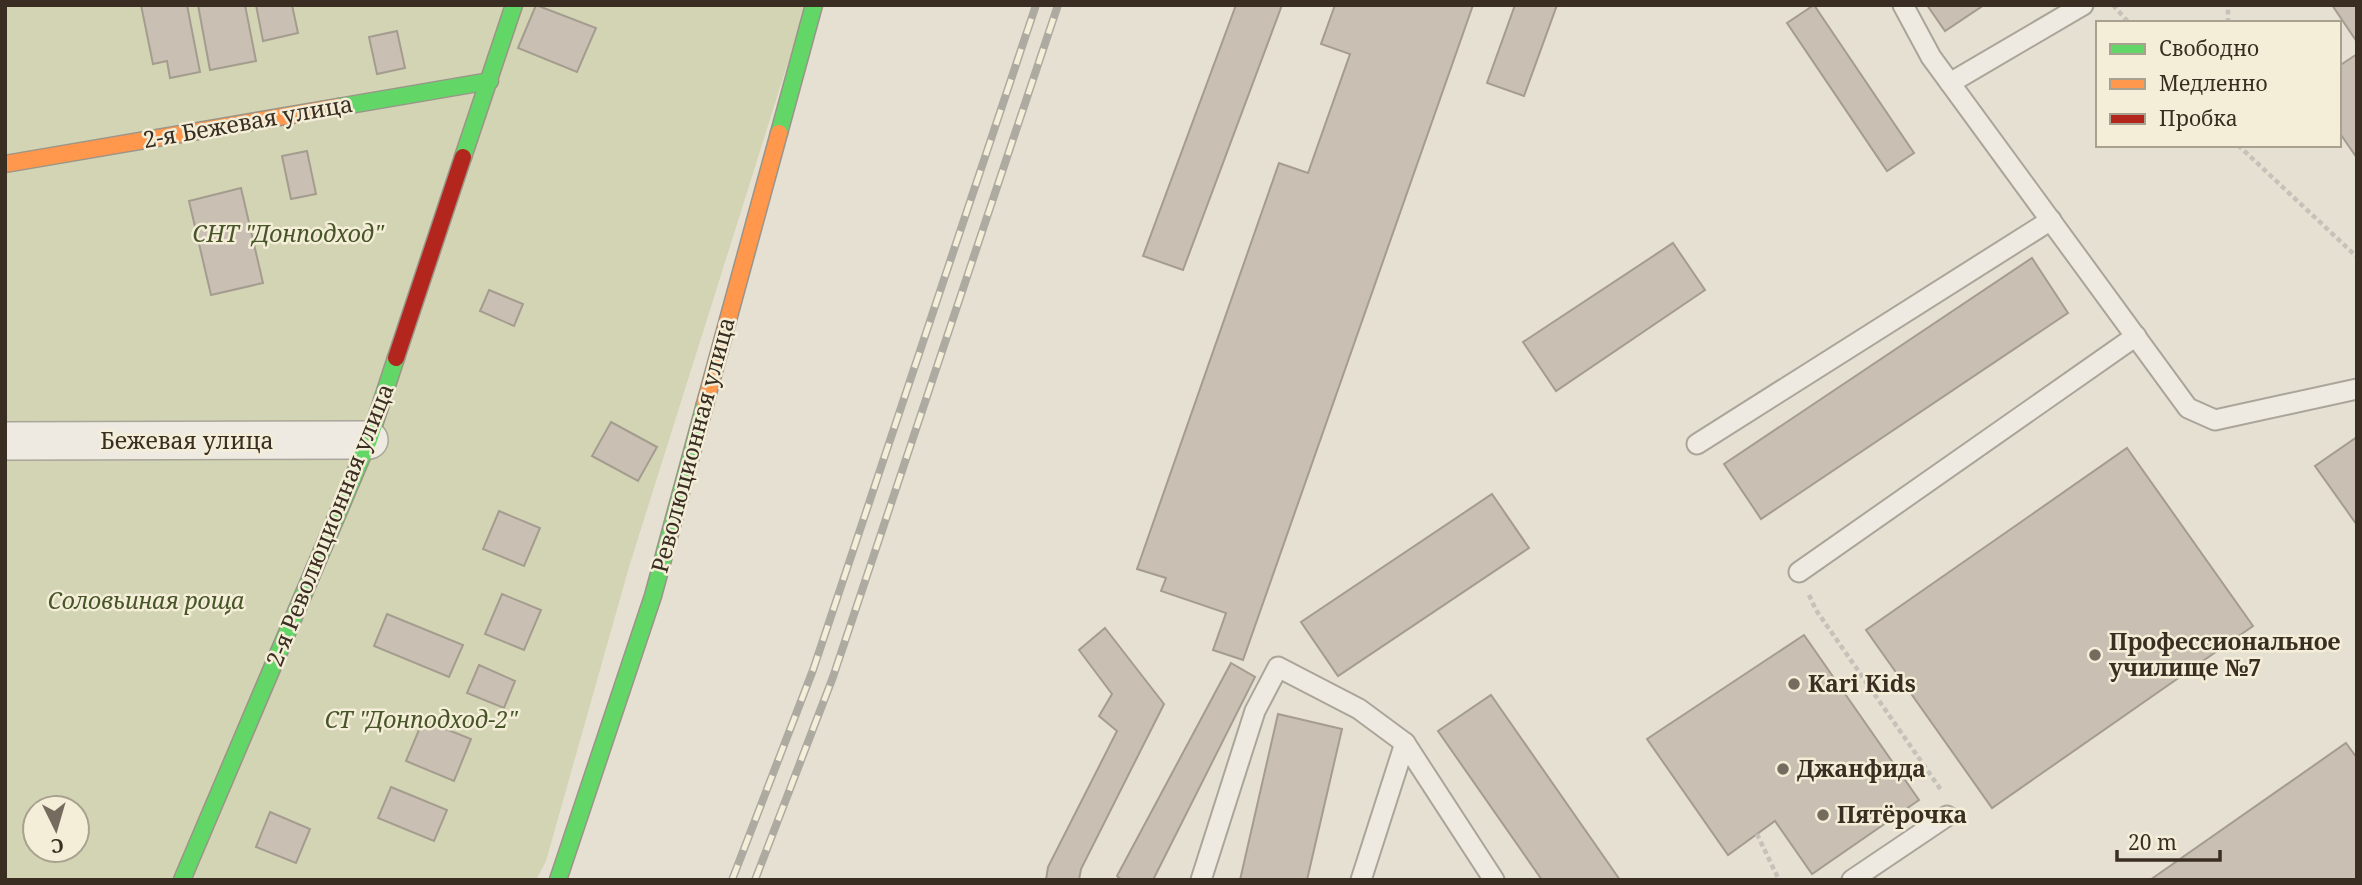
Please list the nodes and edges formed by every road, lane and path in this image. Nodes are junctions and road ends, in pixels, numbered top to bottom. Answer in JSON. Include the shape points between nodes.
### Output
{"nodes":[{"id":1,"x":514,"y":5,"type":"edge"},
{"id":2,"x":814,"y":5,"type":"edge"},
{"id":3,"x":1903,"y":5,"type":"edge"},
{"id":4,"x":2082,"y":5,"type":"edge"},
{"id":5,"x":2113,"y":5,"type":"edge"},
{"id":6,"x":2127,"y":21,"type":"edge"},
{"id":7,"x":490,"y":81,"type":"junction"},
{"id":8,"x":1950,"y":83,"type":"junction"},
{"id":9,"x":2240,"y":147,"type":"edge"},
{"id":10,"x":5,"y":164,"type":"edge"},
{"id":11,"x":2051,"y":220,"type":"junction"},
{"id":12,"x":2357,"y":257,"type":"edge"},
{"id":13,"x":2136,"y":337,"type":"junction"},
{"id":14,"x":2357,"y":389,"type":"edge"},
{"id":15,"x":369,"y":440,"type":"junction"},
{"id":16,"x":5,"y":441,"type":"edge"},
{"id":17,"x":1697,"y":444,"type":"dead end"},
{"id":18,"x":1799,"y":572,"type":"joint"},
{"id":19,"x":1405,"y":743,"type":"junction"},
{"id":20,"x":1947,"y":816,"type":"joint"},
{"id":21,"x":1757,"y":834,"type":"dead end"},
{"id":22,"x":182,"y":880,"type":"edge"},
{"id":23,"x":558,"y":880,"type":"edge"},
{"id":24,"x":1201,"y":880,"type":"edge"},
{"id":25,"x":1360,"y":880,"type":"edge"},
{"id":26,"x":1494,"y":880,"type":"edge"},
{"id":27,"x":1779,"y":880,"type":"edge"},
{"id":28,"x":1852,"y":880,"type":"edge"}],
"edges":[{"from":1,"to":7,"type":"street","name":"2-я Революционная улица"},
{"from":2,"to":23,"type":"street","name":"Революционная улица","via":[[653,596]]},
{"from":3,"to":8,"type":"lane"},
{"from":4,"to":8,"type":"lane"},
{"from":5,"to":6,"type":"path"},
{"from":7,"to":10,"type":"street","name":"2-я Бежевая улица"},
{"from":7,"to":15,"type":"street","name":"2-я Революционная улица"},
{"from":8,"to":11,"type":"lane"},
{"from":9,"to":12,"type":"path"},
{"from":11,"to":13,"type":"lane"},
{"from":11,"to":17,"type":"lane"},
{"from":13,"to":14,"type":"lane","via":[[2189,408],[2215,420]]},
{"from":13,"to":18,"type":"lane"},
{"from":15,"to":16,"type":"street","name":"Бежевая улица"},
{"from":15,"to":22,"type":"street","name":"2-я Революционная улица"},
{"from":18,"to":20,"type":"path","via":[[1816,610],[1947,799]]},
{"from":19,"to":24,"type":"lane","via":[[1359,709],[1278,667],[1255,711]]},
{"from":19,"to":25,"type":"lane"},
{"from":19,"to":26,"type":"lane"},
{"from":20,"to":28,"type":"lane"},
{"from":21,"to":27,"type":"path"}]}
